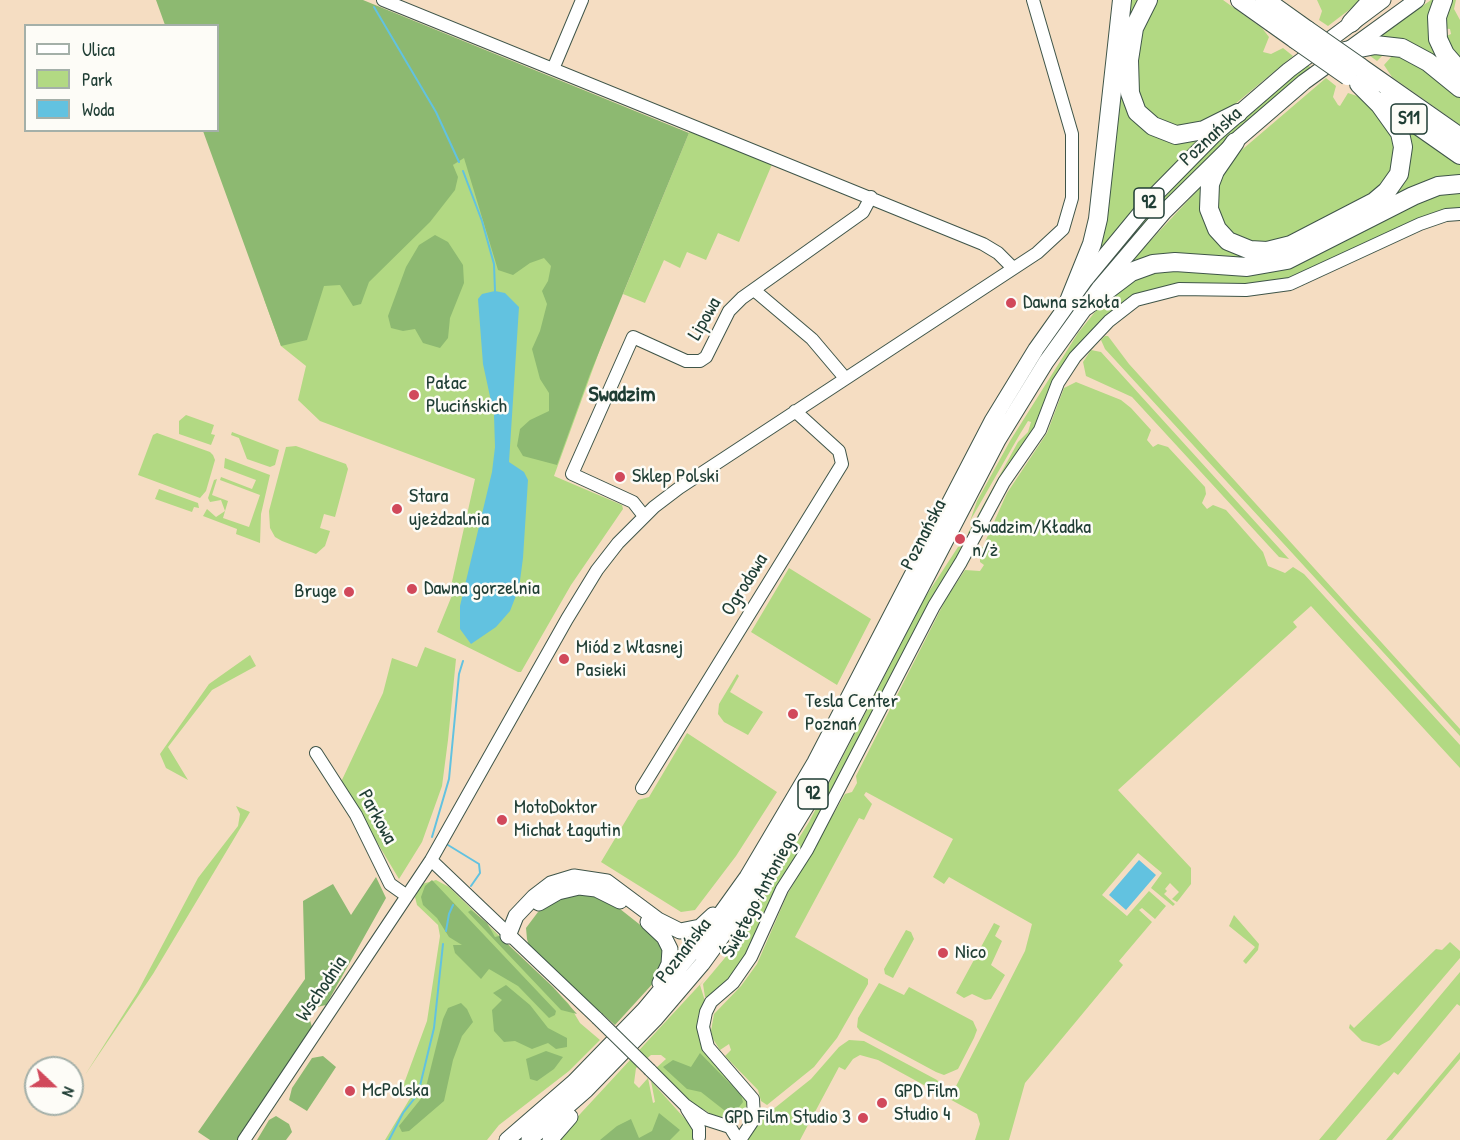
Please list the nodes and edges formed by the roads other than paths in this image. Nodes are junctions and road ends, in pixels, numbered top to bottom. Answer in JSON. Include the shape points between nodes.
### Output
{"nodes":[{"id":1,"x":383,"y":0,"type":"edge"},
{"id":2,"x":582,"y":0,"type":"edge"},
{"id":3,"x":1034,"y":0,"type":"edge"},
{"id":4,"x":1122,"y":0,"type":"edge"},
{"id":5,"x":1148,"y":0,"type":"edge"},
{"id":6,"x":1372,"y":0,"type":"edge"},
{"id":7,"x":1383,"y":0,"type":"edge"},
{"id":8,"x":1417,"y":0,"type":"edge"},
{"id":9,"x":1443,"y":0,"type":"edge"},
{"id":10,"x":1240,"y":1,"type":"edge"},
{"id":11,"x":1270,"y":2,"type":"edge"},
{"id":12,"x":1351,"y":23,"type":"junction"},
{"id":13,"x":1301,"y":34,"type":"junction"},
{"id":14,"x":1345,"y":51,"type":"junction"},
{"id":15,"x":553,"y":69,"type":"junction"},
{"id":16,"x":1460,"y":71,"type":"edge"},
{"id":17,"x":1355,"y":75,"type":"junction"},
{"id":18,"x":1460,"y":87,"type":"edge"},
{"id":19,"x":1238,"y":113,"type":"junction"},
{"id":20,"x":1460,"y":137,"type":"edge"},
{"id":21,"x":1235,"y":142,"type":"junction"},
{"id":22,"x":1460,"y":155,"type":"edge"},
{"id":23,"x":1460,"y":184,"type":"edge"},
{"id":24,"x":871,"y":197,"type":"junction"},
{"id":25,"x":1460,"y":214,"type":"edge"},
{"id":26,"x":1013,"y":268,"type":"junction"},
{"id":27,"x":754,"y":290,"type":"junction"},
{"id":28,"x":1078,"y":303,"type":"junction"},
{"id":29,"x":845,"y":378,"type":"junction"},
{"id":30,"x":795,"y":411,"type":"junction"},
{"id":31,"x":644,"y":516,"type":"junction"},
{"id":32,"x":316,"y":753,"type":"dead end"},
{"id":33,"x":642,"y":788,"type":"dead end"},
{"id":34,"x":431,"y":860,"type":"junction"},
{"id":35,"x":747,"y":877,"type":"junction"},
{"id":36,"x":407,"y":896,"type":"junction"},
{"id":37,"x":508,"y":936,"type":"junction"},
{"id":38,"x":644,"y":1010,"type":"junction"},
{"id":39,"x":620,"y":1057,"type":"junction"},
{"id":40,"x":685,"y":1105,"type":"junction"},
{"id":41,"x":754,"y":1108,"type":"junction"},
{"id":42,"x":724,"y":1125,"type":"junction"},
{"id":43,"x":698,"y":1138,"type":"edge"},
{"id":44,"x":244,"y":1140,"type":"edge"},
{"id":45,"x":507,"y":1140,"type":"edge"},
{"id":46,"x":530,"y":1140,"type":"edge"},
{"id":47,"x":550,"y":1140,"type":"edge"},
{"id":48,"x":739,"y":1140,"type":"edge"}],
"edges":[{"from":1,"to":15,"type":"street"},
{"from":2,"to":15,"type":"street"},
{"from":3,"to":26,"type":"street","via":[[1072,134],[1072,198],[1067,219],[1056,237]]},
{"from":4,"to":28,"type":"highway","via":[[1098,219]]},
{"from":5,"to":19,"type":"highway","via":[[1134,28],[1129,60],[1130,93],[1137,112],[1153,126],[1176,135],[1204,130]]},
{"from":6,"to":12,"type":"highway"},
{"from":7,"to":12,"type":"main road","name":"Poznańska","number":"92"},
{"from":8,"to":14,"type":"main road","name":"Poznańska","number":"92"},
{"from":9,"to":16,"type":"highway","via":[[1437,17],[1438,39]]},
{"from":10,"to":13,"type":"highway","number":"S11"},
{"from":11,"to":13,"type":"highway","number":"S11"},
{"from":12,"to":19,"type":"main road","name":"Poznańska","number":"92"},
{"from":13,"to":17,"type":"highway","number":"S11","bridge":true},
{"from":14,"to":18,"type":"highway","via":[[1372,45],[1402,48]]},
{"from":14,"to":21,"type":"main road","name":"Poznańska","number":"92"},
{"from":15,"to":24,"type":"street"},
{"from":17,"to":20,"type":"highway","number":"S11"},
{"from":17,"to":21,"type":"highway","via":[[1400,133],[1403,147],[1399,174],[1374,202],[1291,245],[1267,251],[1250,250],[1228,241],[1217,229],[1209,209],[1210,184]]},
{"from":17,"to":22,"type":"highway","number":"S11"},
{"from":19,"to":28,"type":"main road","name":"Poznańska","number":"92","via":[[1156,194]]},
{"from":21,"to":28,"type":"main road","name":"Poznańska","number":"92"},
{"from":23,"to":28,"type":"highway","via":[[1438,186],[1413,196],[1287,260],[1257,267],[1153,264],[1131,272]]},
{"from":24,"to":26,"type":"street","via":[[983,244],[998,252]]},
{"from":24,"to":27,"type":"street","name":"Lipowa","via":[[862,212]]},
{"from":25,"to":41,"type":"street","name":"Świętego Antoniego","via":[[1420,224],[1290,284],[1246,290],[1179,289],[1136,300],[1109,321],[1066,369],[1040,430],[994,502],[979,543],[934,606],[782,890],[749,962],[706,1012],[703,1027],[708,1047],[750,1093]]},
{"from":26,"to":29,"type":"street"},
{"from":27,"to":29,"type":"street","via":[[812,339]]},
{"from":27,"to":31,"type":"street","name":"Lipowa","via":[[729,311],[706,357],[700,361],[686,361],[633,338],[572,474],[629,499]]},
{"from":28,"to":35,"type":"main road","name":"Poznańska","number":"92","via":[[992,421],[820,752]]},
{"from":28,"to":39,"type":"main road","name":"Poznańska","number":"92","via":[[988,459],[849,729],[776,859],[702,964]]},
{"from":29,"to":30,"type":"street"},
{"from":30,"to":31,"type":"street","via":[[686,483]]},
{"from":30,"to":33,"type":"street","name":"Ogrodowa","via":[[839,452],[842,464]]},
{"from":31,"to":34,"type":"street","via":[[587,584]]},
{"from":32,"to":36,"type":"street","name":"Parkowa","via":[[356,815],[390,884]]},
{"from":34,"to":36,"type":"street","name":"Wschodnia"},
{"from":34,"to":37,"type":"street"},
{"from":35,"to":37,"type":"main road","via":[[705,924],[688,931],[663,923],[607,882],[568,878],[551,884],[534,897],[516,916]]},
{"from":35,"to":38,"type":"main road","name":"Poznańska","number":"92"},
{"from":36,"to":44,"type":"street","name":"Wschodnia"},
{"from":37,"to":38,"type":"main road","via":[[536,906],[567,889],[593,888],[617,899],[658,930],[670,949],[666,972]]},
{"from":37,"to":40,"type":"street","bridge":true},
{"from":38,"to":45,"type":"main road","name":"Poznańska","number":"92","via":[[579,1077]]},
{"from":39,"to":46,"type":"main road","name":"Poznańska","number":"92"},
{"from":39,"to":47,"type":"main road","via":[[596,1091]]},
{"from":40,"to":42,"type":"street","via":[[705,1119]]},
{"from":40,"to":43,"type":"street","via":[[698,1126]]},
{"from":41,"to":42,"type":"street","via":[[740,1126]]},
{"from":41,"to":48,"type":"street","via":[[753,1122]]},
{"from":42,"to":43,"type":"street","via":[[706,1127]]},
{"from":42,"to":48,"type":"street"}]}
